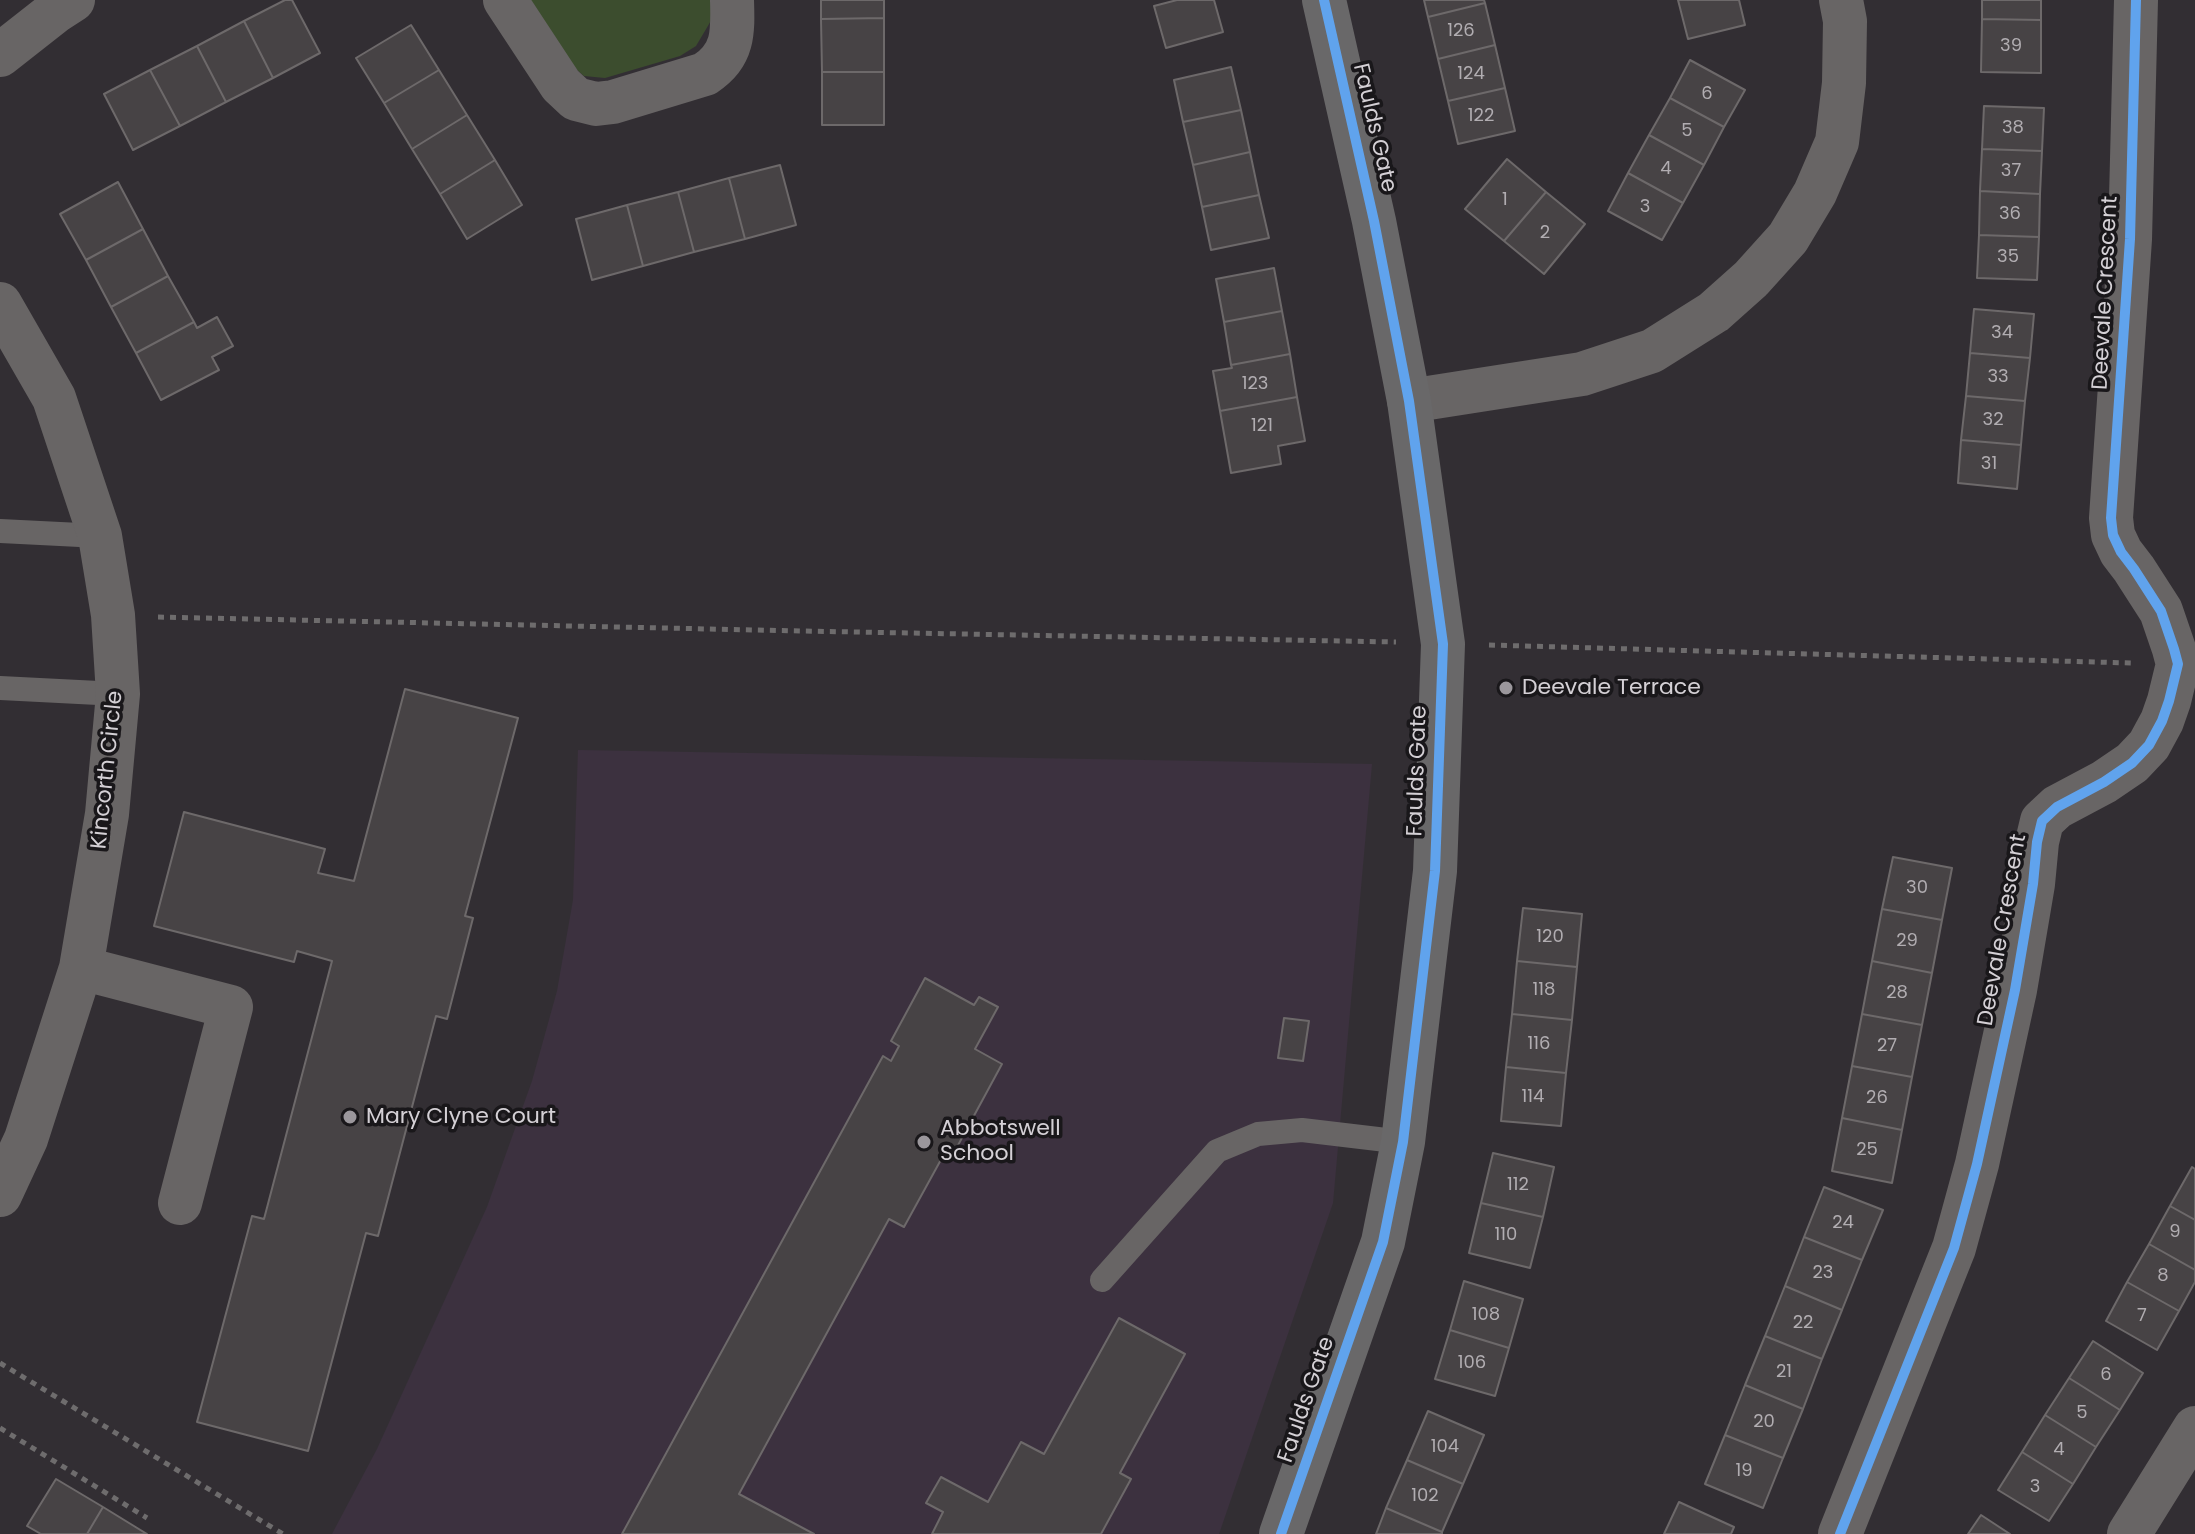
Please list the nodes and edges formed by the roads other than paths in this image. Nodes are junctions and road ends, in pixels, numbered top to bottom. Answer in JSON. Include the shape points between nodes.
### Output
{"nodes":[{"id":1,"x":73,"y":0,"type":"edge"},
{"id":2,"x":505,"y":0,"type":"edge"},
{"id":3,"x":732,"y":0,"type":"edge"},
{"id":4,"x":1324,"y":0,"type":"edge"},
{"id":5,"x":1841,"y":0,"type":"edge"},
{"id":6,"x":2136,"y":0,"type":"edge"},
{"id":7,"x":0,"y":55,"type":"edge"},
{"id":8,"x":0,"y":304,"type":"edge"},
{"id":9,"x":1409,"y":401,"type":"junction"},
{"id":10,"x":0,"y":531,"type":"edge"},
{"id":11,"x":100,"y":536,"type":"junction"},
{"id":12,"x":0,"y":688,"type":"edge"},
{"id":13,"x":118,"y":694,"type":"junction"},
{"id":14,"x":81,"y":968,"type":"junction"},
{"id":15,"x":13,"y":1135,"type":"edge"},
{"id":16,"x":1403,"y":1142,"type":"junction"},
{"id":17,"x":0,"y":1195,"type":"edge"},
{"id":18,"x":180,"y":1203,"type":"dead end"},
{"id":19,"x":1102,"y":1280,"type":"dead end"},
{"id":20,"x":2195,"y":1428,"type":"edge"},
{"id":21,"x":1281,"y":1534,"type":"edge"},
{"id":22,"x":1840,"y":1534,"type":"edge"},
{"id":23,"x":2129,"y":1534,"type":"edge"}],
"edges":[{"from":1,"to":7,"type":"street"},
{"from":2,"to":3,"type":"street","via":[[561,85],[576,99],[596,104],[705,74],[717,66],[731,41]]},
{"from":4,"to":9,"type":"street","name":"Faulds Gate"},
{"from":5,"to":9,"type":"street","via":[[1844,83],[1837,142],[1788,238],[1751,279],[1714,312],[1652,351],[1582,374]]},
{"from":6,"to":22,"type":"street","name":"Deevale Crescent","via":[[2130,239],[2111,518],[2121,552],[2161,611],[2178,664],[2162,721],[2149,745],[2132,763],[2042,821],[2015,990],[1954,1248]]},
{"from":8,"to":11,"type":"street","name":"Kincorth Circle","via":[[54,398]]},
{"from":9,"to":16,"type":"street","name":"Faulds Gate","via":[[1443,644],[1435,871]]},
{"from":10,"to":11,"type":"lane"},
{"from":11,"to":13,"type":"street","name":"Kincorth Circle"},
{"from":12,"to":13,"type":"lane"},
{"from":13,"to":14,"type":"street","name":"Kincorth Circle","via":[[107,814]]},
{"from":14,"to":15,"type":"street","name":"Kincorth Circle"},
{"from":14,"to":18,"type":"street","via":[[231,1007]]},
{"from":15,"to":17,"type":"street","name":"Kincorth Circle"},
{"from":16,"to":19,"type":"lane","via":[[1302,1130],[1258,1134],[1217,1151]]},
{"from":16,"to":21,"type":"street","name":"Faulds Gate","via":[[1383,1242]]},
{"from":20,"to":23,"type":"street"}]}
